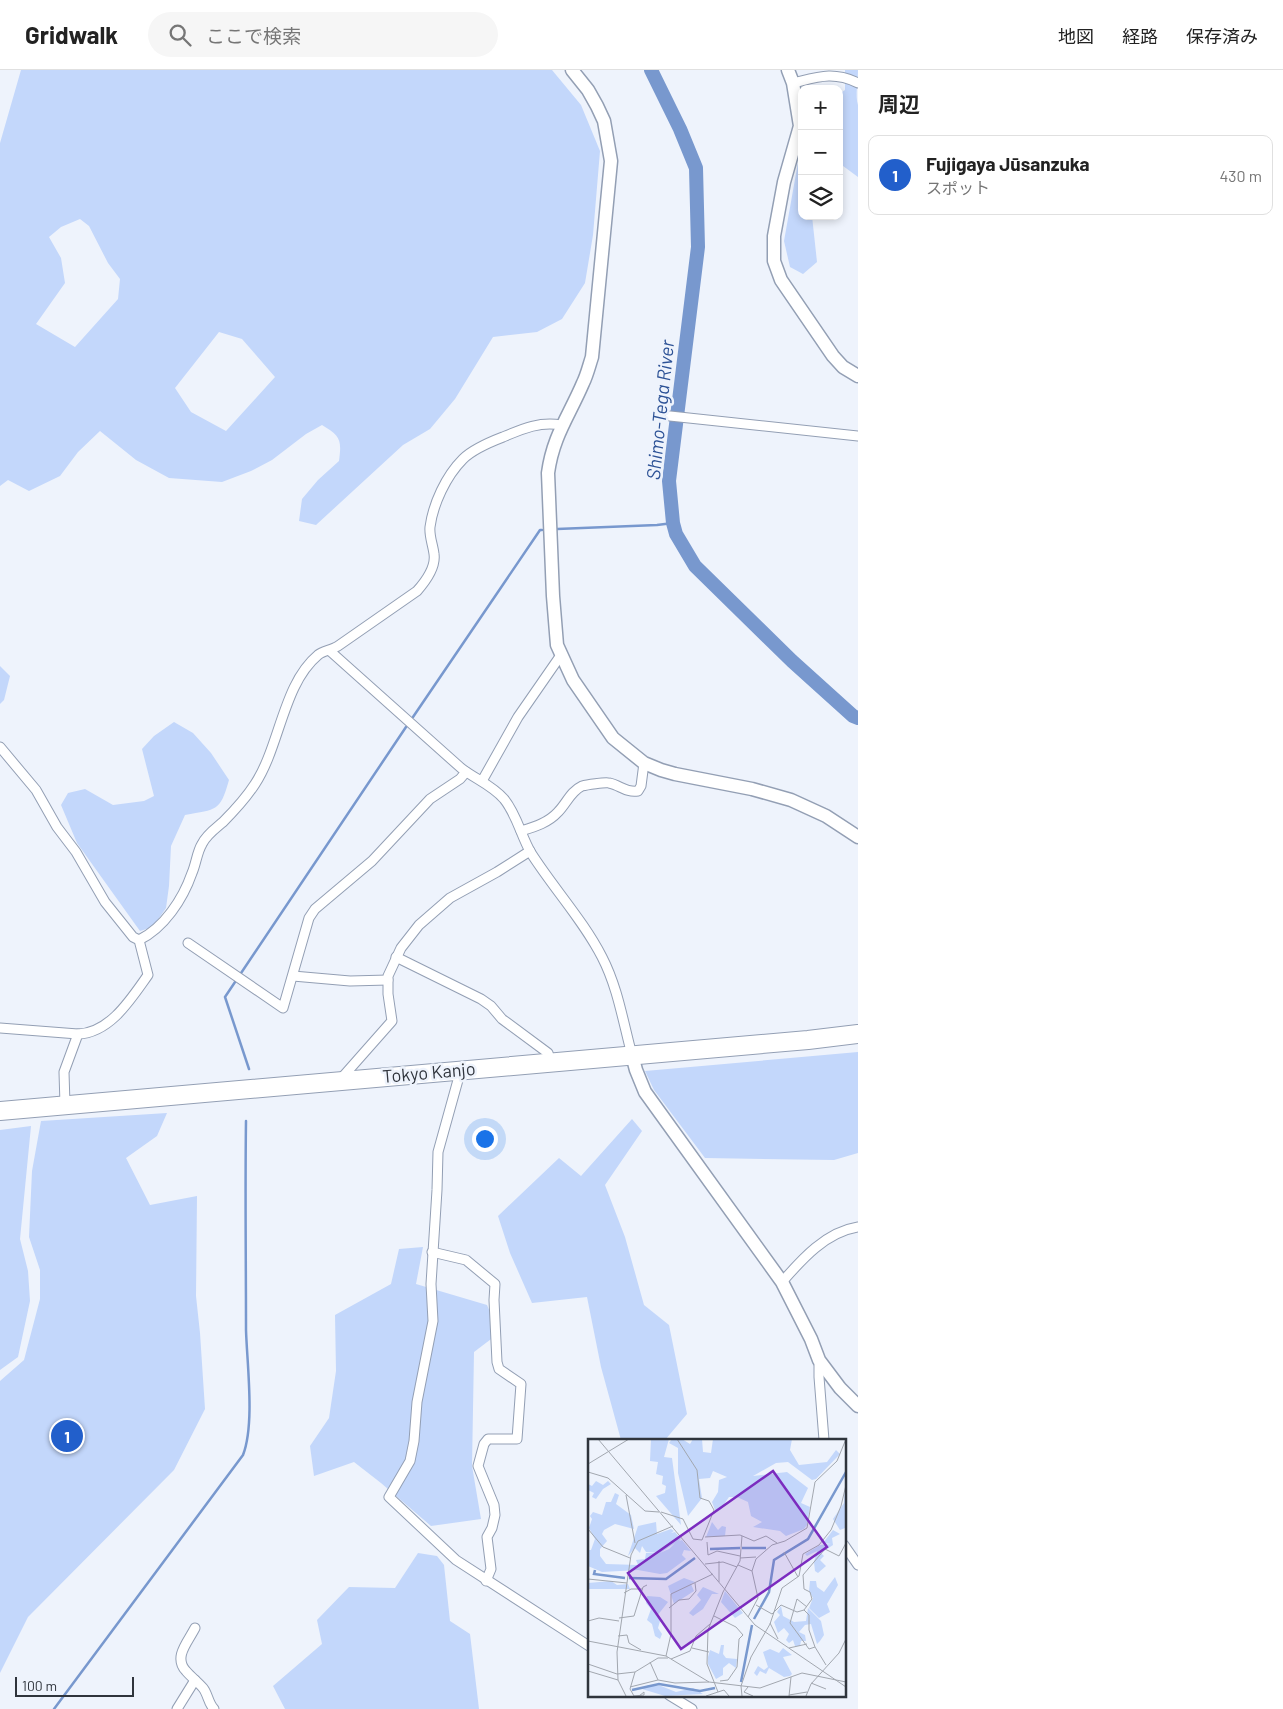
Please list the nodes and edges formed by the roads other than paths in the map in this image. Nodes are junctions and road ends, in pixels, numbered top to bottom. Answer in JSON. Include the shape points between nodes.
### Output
{"nodes":[{"id":1,"x":572,"y":70,"type":"edge"},
{"id":2,"x":788,"y":70,"type":"edge"},
{"id":3,"x":793,"y":83,"type":"junction"},
{"id":4,"x":858,"y":83,"type":"edge"},
{"id":5,"x":858,"y":376,"type":"edge"},
{"id":6,"x":670,"y":416,"type":"dead end"},
{"id":7,"x":562,"y":425,"type":"junction"},
{"id":8,"x":858,"y":436,"type":"edge"},
{"id":9,"x":330,"y":651,"type":"junction"},
{"id":10,"x":561,"y":655,"type":"junction"},
{"id":11,"x":0,"y":747,"type":"edge"},
{"id":12,"x":644,"y":763,"type":"junction"},
{"id":13,"x":466,"y":772,"type":"junction"},
{"id":14,"x":482,"y":781,"type":"junction"},
{"id":15,"x":521,"y":832,"type":"junction"},
{"id":16,"x":858,"y":837,"type":"edge"},
{"id":17,"x":530,"y":851,"type":"junction"},
{"id":18,"x":139,"y":940,"type":"junction"},
{"id":19,"x":188,"y":944,"type":"dead end"},
{"id":20,"x":396,"y":957,"type":"junction"},
{"id":21,"x":293,"y":976,"type":"junction"},
{"id":22,"x":388,"y":980,"type":"junction"},
{"id":23,"x":0,"y":1028,"type":"edge"},
{"id":24,"x":78,"y":1034,"type":"junction"},
{"id":25,"x":858,"y":1034,"type":"edge"},
{"id":26,"x":858,"y":1046,"type":"edge"},
{"id":27,"x":633,"y":1060,"type":"junction"},
{"id":28,"x":551,"y":1062,"type":"junction"},
{"id":29,"x":458,"y":1075,"type":"junction"},
{"id":30,"x":339,"y":1081,"type":"junction"},
{"id":31,"x":66,"y":1105,"type":"junction"},
{"id":32,"x":0,"y":1110,"type":"edge"},
{"id":33,"x":0,"y":1121,"type":"edge"},
{"id":34,"x":858,"y":1227,"type":"edge"},
{"id":35,"x":432,"y":1252,"type":"junction"},
{"id":36,"x":782,"y":1282,"type":"junction"},
{"id":37,"x":819,"y":1360,"type":"junction"},
{"id":38,"x":858,"y":1406,"type":"edge"},
{"id":39,"x":824,"y":1439,"type":"edge"},
{"id":40,"x":846,"y":1548,"type":"edge"},
{"id":41,"x":858,"y":1565,"type":"edge"},
{"id":42,"x":486,"y":1581,"type":"junction"},
{"id":43,"x":195,"y":1628,"type":"dead end"},
{"id":44,"x":588,"y":1645,"type":"edge"},
{"id":45,"x":195,"y":1680,"type":"junction"},
{"id":46,"x":671,"y":1696,"type":"edge"},
{"id":47,"x":177,"y":1709,"type":"edge"},
{"id":48,"x":214,"y":1709,"type":"edge"},
{"id":49,"x":692,"y":1709,"type":"edge"}],
"edges":[{"from":1,"to":7,"type":"street","via":[[588,90],[604,121],[611,162],[592,357],[584,382]]},
{"from":2,"to":3,"type":"street"},
{"from":3,"to":4,"type":"street","via":[[834,75]]},
{"from":3,"to":5,"type":"street","via":[[800,126],[784,182],[774,236],[774,261],[781,280],[833,356]]},
{"from":6,"to":8,"type":"street"},
{"from":7,"to":9,"type":"street","via":[[545,423],[523,428],[464,458],[445,483],[436,507],[430,528],[435,556],[424,584]]},
{"from":7,"to":10,"type":"street","via":[[550,457],[548,482],[553,596]]},
{"from":9,"to":13,"type":"street"},
{"from":9,"to":18,"type":"street","via":[[320,652],[299,676],[256,783],[201,844],[188,884],[167,917],[157,929]]},
{"from":10,"to":12,"type":"street","via":[[573,680],[604,727],[620,745]]},
{"from":10,"to":14,"type":"street","via":[[518,718]]},
{"from":11,"to":18,"type":"street","via":[[36,790],[105,902]]},
{"from":12,"to":15,"type":"street","via":[[638,791],[624,790],[608,783],[583,786],[550,820]]},
{"from":12,"to":16,"type":"street","via":[[675,774],[791,800],[826,816]]},
{"from":13,"to":14,"type":"street"},
{"from":13,"to":21,"type":"street","via":[[430,799],[372,861],[315,909],[309,918]]},
{"from":14,"to":15,"type":"street","via":[[504,799]]},
{"from":15,"to":17,"type":"street"},
{"from":17,"to":20,"type":"street","via":[[444,903],[419,925]]},
{"from":17,"to":27,"type":"street","via":[[602,956],[619,1000]]},
{"from":18,"to":24,"type":"street","via":[[148,975],[108,1023],[92,1032]]},
{"from":19,"to":21,"type":"street","via":[[283,1008]]},
{"from":20,"to":22,"type":"street"},
{"from":20,"to":28,"type":"street","via":[[481,999],[548,1053]]},
{"from":21,"to":22,"type":"street","via":[[350,981]]},
{"from":22,"to":30,"type":"street","via":[[392,1021]]},
{"from":23,"to":24,"type":"street"},
{"from":24,"to":31,"type":"street","via":[[64,1072]]},
{"from":25,"to":27,"type":"highway","name":"Tokyo Kanjo"},
{"from":26,"to":27,"type":"highway","name":"Tokyo Kanjo"},
{"from":27,"to":28,"type":"highway","name":"Tokyo Kanjo"},
{"from":27,"to":29,"type":"highway","name":"Tokyo Kanjo"},
{"from":27,"to":36,"type":"street","via":[[645,1092]]},
{"from":28,"to":29,"type":"highway","name":"Tokyo Kanjo"},
{"from":29,"to":30,"type":"highway","name":"Tokyo Kanjo"},
{"from":29,"to":33,"type":"highway","name":"Tokyo Kanjo"},
{"from":29,"to":35,"type":"street","via":[[438,1152]]},
{"from":30,"to":31,"type":"highway","name":"Tokyo Kanjo"},
{"from":31,"to":32,"type":"highway","name":"Tokyo Kanjo"},
{"from":34,"to":36,"type":"street","via":[[826,1238]]},
{"from":35,"to":42,"type":"street","via":[[433,1322],[417,1402],[414,1440],[410,1461],[389,1497],[443,1549]]},
{"from":35,"to":42,"type":"street","via":[[466,1260],[496,1284],[497,1362],[499,1369],[521,1384],[517,1440],[488,1440],[478,1466],[495,1515],[487,1537],[490,1569]]},
{"from":36,"to":37,"type":"street"},
{"from":37,"to":38,"type":"street"},
{"from":37,"to":39,"type":"street"},
{"from":40,"to":41,"type":"street"},
{"from":42,"to":44,"type":"street"},
{"from":43,"to":45,"type":"street","via":[[181,1652],[180,1661]]},
{"from":45,"to":47,"type":"street"},
{"from":45,"to":48,"type":"street","via":[[204,1689]]},
{"from":46,"to":49,"type":"street"}]}
